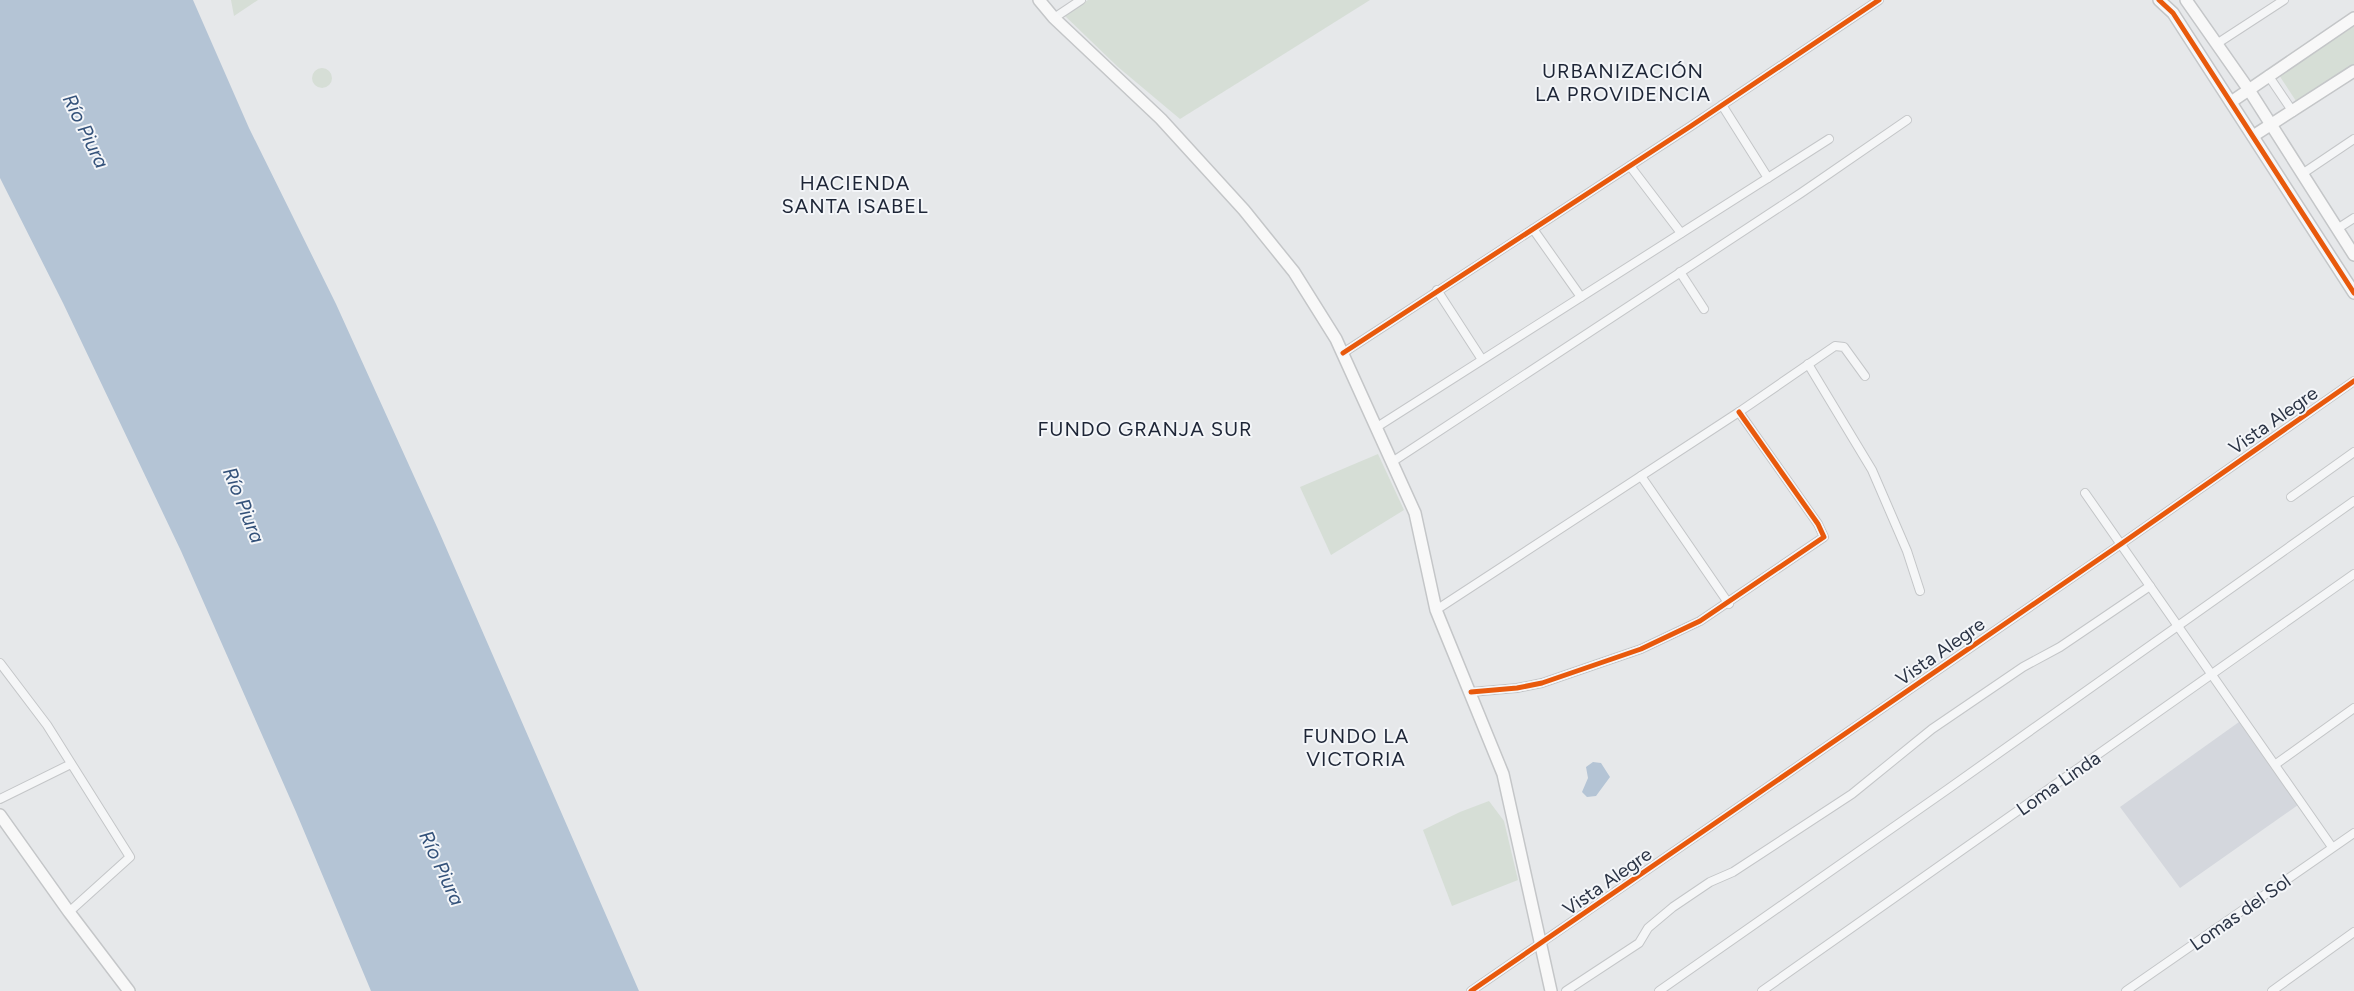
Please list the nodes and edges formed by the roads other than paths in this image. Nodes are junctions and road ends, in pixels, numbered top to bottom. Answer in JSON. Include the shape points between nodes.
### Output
{"nodes":[{"id":1,"x":1039,"y":0,"type":"edge"},
{"id":2,"x":1081,"y":0,"type":"edge"},
{"id":3,"x":1879,"y":0,"type":"edge"},
{"id":4,"x":2159,"y":0,"type":"edge"},
{"id":5,"x":2186,"y":0,"type":"edge"},
{"id":6,"x":2284,"y":0,"type":"edge"},
{"id":7,"x":1054,"y":18,"type":"junction"},
{"id":8,"x":2354,"y":18,"type":"edge"},
{"id":9,"x":2218,"y":43,"type":"junction"},
{"id":10,"x":2354,"y":71,"type":"edge"},
{"id":11,"x":2268,"y":75,"type":"junction"},
{"id":12,"x":2249,"y":90,"type":"junction"},
{"id":13,"x":2231,"y":102,"type":"junction"},
{"id":14,"x":1722,"y":105,"type":"junction"},
{"id":15,"x":2293,"y":112,"type":"junction"},
{"id":16,"x":1907,"y":120,"type":"dead end"},
{"id":17,"x":2272,"y":126,"type":"junction"},
{"id":18,"x":2253,"y":136,"type":"junction"},
{"id":19,"x":1829,"y":139,"type":"dead end"},
{"id":20,"x":2354,"y":139,"type":"edge"},
{"id":21,"x":1630,"y":166,"type":"junction"},
{"id":22,"x":2302,"y":174,"type":"junction"},
{"id":23,"x":1768,"y":178,"type":"junction"},
{"id":24,"x":2352,"y":219,"type":"edge"},
{"id":25,"x":1533,"y":229,"type":"junction"},
{"id":26,"x":2336,"y":229,"type":"junction"},
{"id":27,"x":1681,"y":233,"type":"junction"},
{"id":28,"x":2354,"y":255,"type":"edge"},
{"id":29,"x":1680,"y":272,"type":"junction"},
{"id":30,"x":1437,"y":290,"type":"junction"},
{"id":31,"x":2354,"y":294,"type":"edge"},
{"id":32,"x":1581,"y":297,"type":"junction"},
{"id":33,"x":1704,"y":309,"type":"dead end"},
{"id":34,"x":1343,"y":353,"type":"junction"},
{"id":35,"x":1481,"y":358,"type":"junction"},
{"id":36,"x":1808,"y":364,"type":"junction"},
{"id":37,"x":1865,"y":376,"type":"dead end"},
{"id":38,"x":2354,"y":382,"type":"edge"},
{"id":39,"x":1739,"y":412,"type":"junction"},
{"id":40,"x":1377,"y":427,"type":"junction"},
{"id":41,"x":2354,"y":452,"type":"edge"},
{"id":42,"x":1392,"y":462,"type":"junction"},
{"id":43,"x":1641,"y":476,"type":"junction"},
{"id":44,"x":2085,"y":493,"type":"dead end"},
{"id":45,"x":2291,"y":497,"type":"dead end"},
{"id":46,"x":2354,"y":501,"type":"edge"},
{"id":47,"x":2121,"y":544,"type":"junction"},
{"id":48,"x":2354,"y":574,"type":"edge"},
{"id":49,"x":2150,"y":586,"type":"junction"},
{"id":50,"x":1920,"y":591,"type":"dead end"},
{"id":51,"x":1728,"y":604,"type":"junction"},
{"id":52,"x":1436,"y":610,"type":"junction"},
{"id":53,"x":2179,"y":624,"type":"junction"},
{"id":54,"x":0,"y":663,"type":"edge"},
{"id":55,"x":2213,"y":674,"type":"junction"},
{"id":56,"x":1471,"y":692,"type":"junction"},
{"id":57,"x":2354,"y":708,"type":"edge"},
{"id":58,"x":71,"y":764,"type":"junction"},
{"id":59,"x":2276,"y":764,"type":"junction"},
{"id":60,"x":0,"y":799,"type":"edge"},
{"id":61,"x":0,"y":815,"type":"edge"},
{"id":62,"x":2354,"y":832,"type":"edge"},
{"id":63,"x":2332,"y":848,"type":"junction"},
{"id":64,"x":69,"y":912,"type":"junction"},
{"id":65,"x":2354,"y":932,"type":"edge"},
{"id":66,"x":1542,"y":944,"type":"junction"},
{"id":67,"x":129,"y":991,"type":"edge"},
{"id":68,"x":1471,"y":991,"type":"edge"},
{"id":69,"x":1551,"y":991,"type":"edge"},
{"id":70,"x":1566,"y":991,"type":"edge"},
{"id":71,"x":1659,"y":991,"type":"edge"},
{"id":72,"x":1762,"y":991,"type":"edge"},
{"id":73,"x":2126,"y":991,"type":"edge"},
{"id":74,"x":2272,"y":991,"type":"edge"}],
"edges":[{"from":1,"to":7,"type":"main road"},
{"from":2,"to":7,"type":"street"},
{"from":3,"to":14,"type":"street"},
{"from":4,"to":13,"type":"main road","via":[[2173,13]]},
{"from":5,"to":9,"type":"main road"},
{"from":6,"to":9,"type":"street"},
{"from":7,"to":34,"type":"main road","via":[[1161,119],[1244,210],[1294,272]]},
{"from":8,"to":11,"type":"main road"},
{"from":9,"to":12,"type":"main road"},
{"from":10,"to":15,"type":"main road"},
{"from":11,"to":12,"type":"main road"},
{"from":11,"to":15,"type":"street"},
{"from":12,"to":13,"type":"main road"},
{"from":12,"to":17,"type":"main road"},
{"from":13,"to":18,"type":"main road"},
{"from":14,"to":21,"type":"street"},
{"from":14,"to":23,"type":"street"},
{"from":15,"to":17,"type":"main road"},
{"from":16,"to":29,"type":"street"},
{"from":17,"to":18,"type":"main road"},
{"from":17,"to":22,"type":"main road"},
{"from":18,"to":31,"type":"main road"},
{"from":19,"to":23,"type":"street"},
{"from":20,"to":22,"type":"street"},
{"from":21,"to":25,"type":"street"},
{"from":21,"to":27,"type":"street"},
{"from":22,"to":26,"type":"main road"},
{"from":23,"to":27,"type":"street"},
{"from":24,"to":26,"type":"street"},
{"from":25,"to":30,"type":"street"},
{"from":25,"to":32,"type":"street"},
{"from":26,"to":28,"type":"main road"},
{"from":27,"to":32,"type":"street"},
{"from":29,"to":33,"type":"street"},
{"from":29,"to":42,"type":"street"},
{"from":30,"to":34,"type":"street"},
{"from":30,"to":35,"type":"street"},
{"from":32,"to":35,"type":"street"},
{"from":34,"to":40,"type":"main road"},
{"from":35,"to":40,"type":"street"},
{"from":36,"to":37,"type":"street","via":[[1840,345],[1849,352]]},
{"from":36,"to":39,"type":"street"},
{"from":36,"to":50,"type":"street","via":[[1872,470],[1907,551]]},
{"from":38,"to":47,"type":"street","name":"Vista Alegre"},
{"from":39,"to":43,"type":"street"},
{"from":39,"to":51,"type":"street","via":[[1824,537]]},
{"from":40,"to":42,"type":"main road"},
{"from":41,"to":45,"type":"street"},
{"from":42,"to":52,"type":"main road","via":[[1415,513]]},
{"from":43,"to":51,"type":"street"},
{"from":43,"to":52,"type":"street"},
{"from":44,"to":47,"type":"street"},
{"from":46,"to":53,"type":"street"},
{"from":47,"to":49,"type":"street"},
{"from":47,"to":66,"type":"street","name":"Vista Alegre"},
{"from":48,"to":55,"type":"street","name":"Loma Linda"},
{"from":49,"to":53,"type":"street"},
{"from":49,"to":70,"type":"street","via":[[1932,729],[1852,794],[1673,907],[1648,928],[1639,942]]},
{"from":51,"to":56,"type":"street","via":[[1640,650],[1599,665],[1542,684]]},
{"from":52,"to":56,"type":"main road"},
{"from":53,"to":55,"type":"street"},
{"from":53,"to":71,"type":"street"},
{"from":54,"to":58,"type":"street","via":[[47,725]]},
{"from":55,"to":59,"type":"street"},
{"from":55,"to":72,"type":"street","name":"Loma Linda"},
{"from":56,"to":66,"type":"main road","via":[[1503,774]]},
{"from":57,"to":59,"type":"street"},
{"from":58,"to":60,"type":"street"},
{"from":58,"to":64,"type":"street","via":[[130,857]]},
{"from":59,"to":63,"type":"street"},
{"from":61,"to":64,"type":"main road"},
{"from":62,"to":63,"type":"street","name":"Lomas del Sol"},
{"from":63,"to":73,"type":"street","name":"Lomas del Sol"},
{"from":64,"to":67,"type":"main road"},
{"from":65,"to":74,"type":"street"},
{"from":66,"to":68,"type":"street","name":"Vista Alegre"},
{"from":66,"to":69,"type":"main road"}]}
